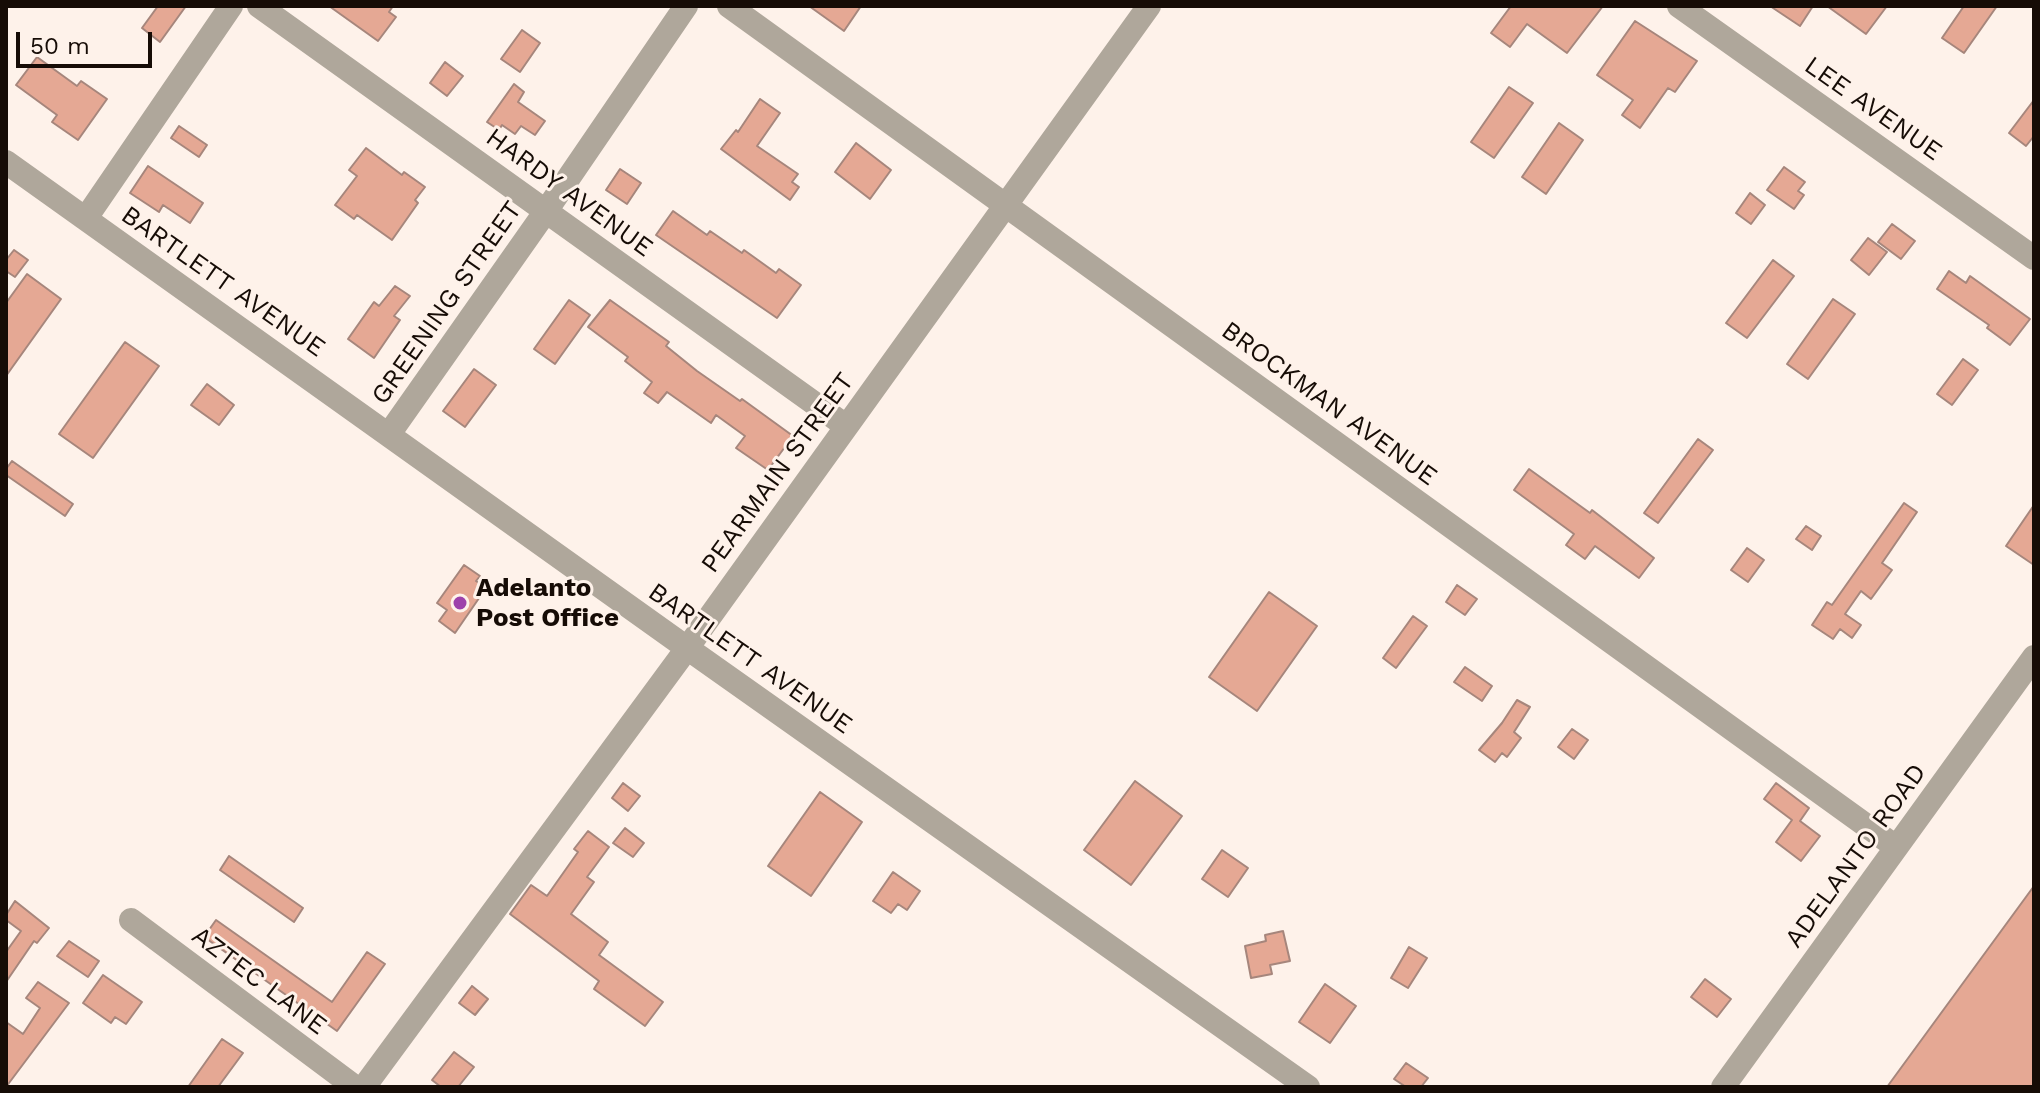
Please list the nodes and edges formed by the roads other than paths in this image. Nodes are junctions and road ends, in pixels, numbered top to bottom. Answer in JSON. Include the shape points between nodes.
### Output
{"nodes":[{"id":1,"x":231,"y":6,"type":"edge"},
{"id":2,"x":259,"y":6,"type":"edge"},
{"id":3,"x":686,"y":6,"type":"edge"},
{"id":4,"x":729,"y":6,"type":"edge"},
{"id":5,"x":1149,"y":6,"type":"edge"},
{"id":6,"x":1679,"y":6,"type":"edge"},
{"id":7,"x":6,"y":162,"type":"edge"},
{"id":8,"x":1005,"y":205,"type":"junction"},
{"id":9,"x":546,"y":211,"type":"junction"},
{"id":10,"x":86,"y":218,"type":"junction"},
{"id":11,"x":2034,"y":258,"type":"edge"},
{"id":12,"x":846,"y":426,"type":"junction"},
{"id":13,"x":389,"y":434,"type":"junction"},
{"id":14,"x":687,"y":648,"type":"junction"},
{"id":15,"x":2034,"y":657,"type":"edge"},
{"id":16,"x":1896,"y":847,"type":"junction"},
{"id":17,"x":131,"y":920,"type":"dead end"},
{"id":18,"x":355,"y":1087,"type":"edge"},
{"id":19,"x":364,"y":1087,"type":"edge"},
{"id":20,"x":1308,"y":1087,"type":"edge"},
{"id":21,"x":1723,"y":1087,"type":"edge"}],
"edges":[{"from":1,"to":10,"type":"street"},
{"from":2,"to":9,"type":"street","name":"HARDY AVENUE"},
{"from":3,"to":9,"type":"street","name":"GREENING STREET"},
{"from":4,"to":8,"type":"street","name":"BROCKMAN AVENUE"},
{"from":5,"to":8,"type":"street","name":"PEARMAIN STREET"},
{"from":6,"to":11,"type":"street","name":"LEE AVENUE"},
{"from":7,"to":10,"type":"street","name":"BARTLETT AVENUE"},
{"from":8,"to":12,"type":"street","name":"PEARMAIN STREET"},
{"from":8,"to":16,"type":"street","name":"BROCKMAN AVENUE"},
{"from":9,"to":12,"type":"street","name":"HARDY AVENUE"},
{"from":9,"to":13,"type":"street","name":"GREENING STREET"},
{"from":10,"to":13,"type":"street","name":"BARTLETT AVENUE"},
{"from":12,"to":14,"type":"street","name":"PEARMAIN STREET"},
{"from":13,"to":14,"type":"street","name":"BARTLETT AVENUE"},
{"from":14,"to":19,"type":"street","name":"PEARMAIN STREET"},
{"from":14,"to":20,"type":"street","name":"BARTLETT AVENUE"},
{"from":15,"to":16,"type":"street","name":"ADELANTO ROAD"},
{"from":16,"to":21,"type":"street","name":"ADELANTO ROAD"},
{"from":17,"to":18,"type":"street","name":"AZTEC LANE"}]}
